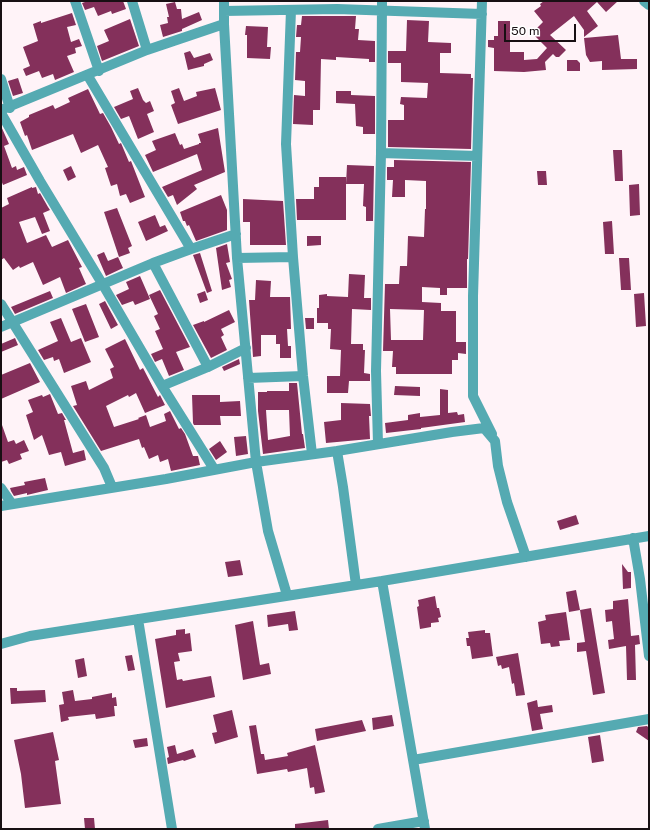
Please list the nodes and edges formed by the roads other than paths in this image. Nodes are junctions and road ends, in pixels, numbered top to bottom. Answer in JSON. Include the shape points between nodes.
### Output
{"nodes":[{"id":1,"x":76,"y":1,"type":"edge"},
{"id":2,"x":132,"y":1,"type":"edge"},
{"id":3,"x":482,"y":1,"type":"edge"},
{"id":4,"x":644,"y":1,"type":"edge"},
{"id":5,"x":649,"y":5,"type":"edge"},
{"id":6,"x":224,"y":6,"type":"edge"},
{"id":7,"x":382,"y":6,"type":"edge"},
{"id":8,"x":291,"y":10,"type":"junction"},
{"id":9,"x":482,"y":14,"type":"junction"},
{"id":10,"x":224,"y":24,"type":"junction"},
{"id":11,"x":147,"y":50,"type":"junction"},
{"id":12,"x":99,"y":71,"type":"junction"},
{"id":13,"x":88,"y":76,"type":"junction"},
{"id":14,"x":1,"y":79,"type":"edge"},
{"id":15,"x":4,"y":110,"type":"edge"},
{"id":16,"x":381,"y":153,"type":"junction"},
{"id":17,"x":477,"y":156,"type":"junction"},
{"id":18,"x":236,"y":234,"type":"junction"},
{"id":19,"x":191,"y":249,"type":"junction"},
{"id":20,"x":293,"y":257,"type":"junction"},
{"id":21,"x":237,"y":258,"type":"junction"},
{"id":22,"x":153,"y":263,"type":"junction"},
{"id":23,"x":103,"y":285,"type":"junction"},
{"id":24,"x":1,"y":304,"type":"edge"},
{"id":25,"x":13,"y":322,"type":"junction"},
{"id":26,"x":1,"y":327,"type":"edge"},
{"id":27,"x":246,"y":348,"type":"junction"},
{"id":28,"x":208,"y":367,"type":"junction"},
{"id":29,"x":303,"y":376,"type":"junction"},
{"id":30,"x":248,"y":378,"type":"junction"},
{"id":31,"x":162,"y":386,"type":"junction"},
{"id":32,"x":495,"y":441,"type":"junction"},
{"id":33,"x":378,"y":444,"type":"junction"},
{"id":34,"x":337,"y":451,"type":"junction"},
{"id":35,"x":312,"y":454,"type":"junction"},
{"id":36,"x":256,"y":462,"type":"junction"},
{"id":37,"x":214,"y":469,"type":"junction"},
{"id":38,"x":112,"y":487,"type":"junction"},
{"id":39,"x":1,"y":488,"type":"edge"},
{"id":40,"x":12,"y":504,"type":"junction"},
{"id":41,"x":1,"y":506,"type":"edge"},
{"id":42,"x":649,"y":536,"type":"edge"},
{"id":43,"x":633,"y":538,"type":"junction"},
{"id":44,"x":526,"y":557,"type":"junction"},
{"id":45,"x":382,"y":581,"type":"junction"},
{"id":46,"x":356,"y":585,"type":"junction"},
{"id":47,"x":287,"y":595,"type":"junction"},
{"id":48,"x":138,"y":619,"type":"junction"},
{"id":49,"x":1,"y":644,"type":"edge"},
{"id":50,"x":649,"y":656,"type":"edge"},
{"id":51,"x":649,"y":719,"type":"edge"},
{"id":52,"x":413,"y":760,"type":"junction"},
{"id":53,"x":424,"y":825,"type":"edge"},
{"id":54,"x":172,"y":829,"type":"edge"},
{"id":55,"x":378,"y":829,"type":"edge"}],
"edges":[{"from":1,"to":12,"type":"street"},
{"from":2,"to":11,"type":"street"},
{"from":3,"to":9,"type":"street"},
{"from":4,"to":5,"type":"street"},
{"from":6,"to":8,"type":"street"},
{"from":6,"to":10,"type":"street"},
{"from":7,"to":8,"type":"street"},
{"from":7,"to":9,"type":"street"},
{"from":7,"to":16,"type":"street"},
{"from":8,"to":20,"type":"street","via":[[286,144]]},
{"from":9,"to":17,"type":"street"},
{"from":10,"to":11,"type":"street"},
{"from":10,"to":18,"type":"street"},
{"from":11,"to":12,"type":"street"},
{"from":12,"to":13,"type":"street"},
{"from":13,"to":15,"type":"street"},
{"from":13,"to":19,"type":"street"},
{"from":14,"to":15,"type":"street"},
{"from":15,"to":23,"type":"street","via":[[40,181]]},
{"from":16,"to":17,"type":"street"},
{"from":16,"to":33,"type":"street","via":[[376,371]]},
{"from":17,"to":32,"type":"street","via":[[473,396]]},
{"from":18,"to":19,"type":"street"},
{"from":18,"to":21,"type":"street"},
{"from":19,"to":22,"type":"street"},
{"from":20,"to":21,"type":"street"},
{"from":20,"to":29,"type":"street"},
{"from":21,"to":27,"type":"street"},
{"from":22,"to":23,"type":"street"},
{"from":22,"to":28,"type":"street"},
{"from":23,"to":25,"type":"street"},
{"from":23,"to":31,"type":"street"},
{"from":24,"to":25,"type":"street"},
{"from":25,"to":26,"type":"street"},
{"from":25,"to":38,"type":"street","via":[[104,468]]},
{"from":27,"to":28,"type":"street"},
{"from":27,"to":30,"type":"street"},
{"from":28,"to":31,"type":"street"},
{"from":29,"to":30,"type":"street"},
{"from":29,"to":35,"type":"street"},
{"from":30,"to":36,"type":"street"},
{"from":31,"to":37,"type":"street"},
{"from":32,"to":33,"type":"street","via":[[484,428]]},
{"from":32,"to":44,"type":"street","via":[[507,502]]},
{"from":33,"to":34,"type":"street"},
{"from":34,"to":35,"type":"street"},
{"from":34,"to":46,"type":"street"},
{"from":35,"to":36,"type":"street"},
{"from":36,"to":37,"type":"street"},
{"from":36,"to":47,"type":"street","via":[[268,531]]},
{"from":37,"to":38,"type":"street"},
{"from":38,"to":40,"type":"street"},
{"from":39,"to":40,"type":"street"},
{"from":40,"to":41,"type":"street"},
{"from":42,"to":43,"type":"street"},
{"from":43,"to":44,"type":"street"},
{"from":43,"to":50,"type":"street"},
{"from":44,"to":45,"type":"street"},
{"from":45,"to":46,"type":"street"},
{"from":45,"to":52,"type":"street"},
{"from":46,"to":47,"type":"street"},
{"from":47,"to":48,"type":"street"},
{"from":48,"to":49,"type":"street","via":[[30,636]]},
{"from":48,"to":54,"type":"street"},
{"from":51,"to":52,"type":"street"},
{"from":52,"to":53,"type":"street"},
{"from":53,"to":55,"type":"street"}]}
